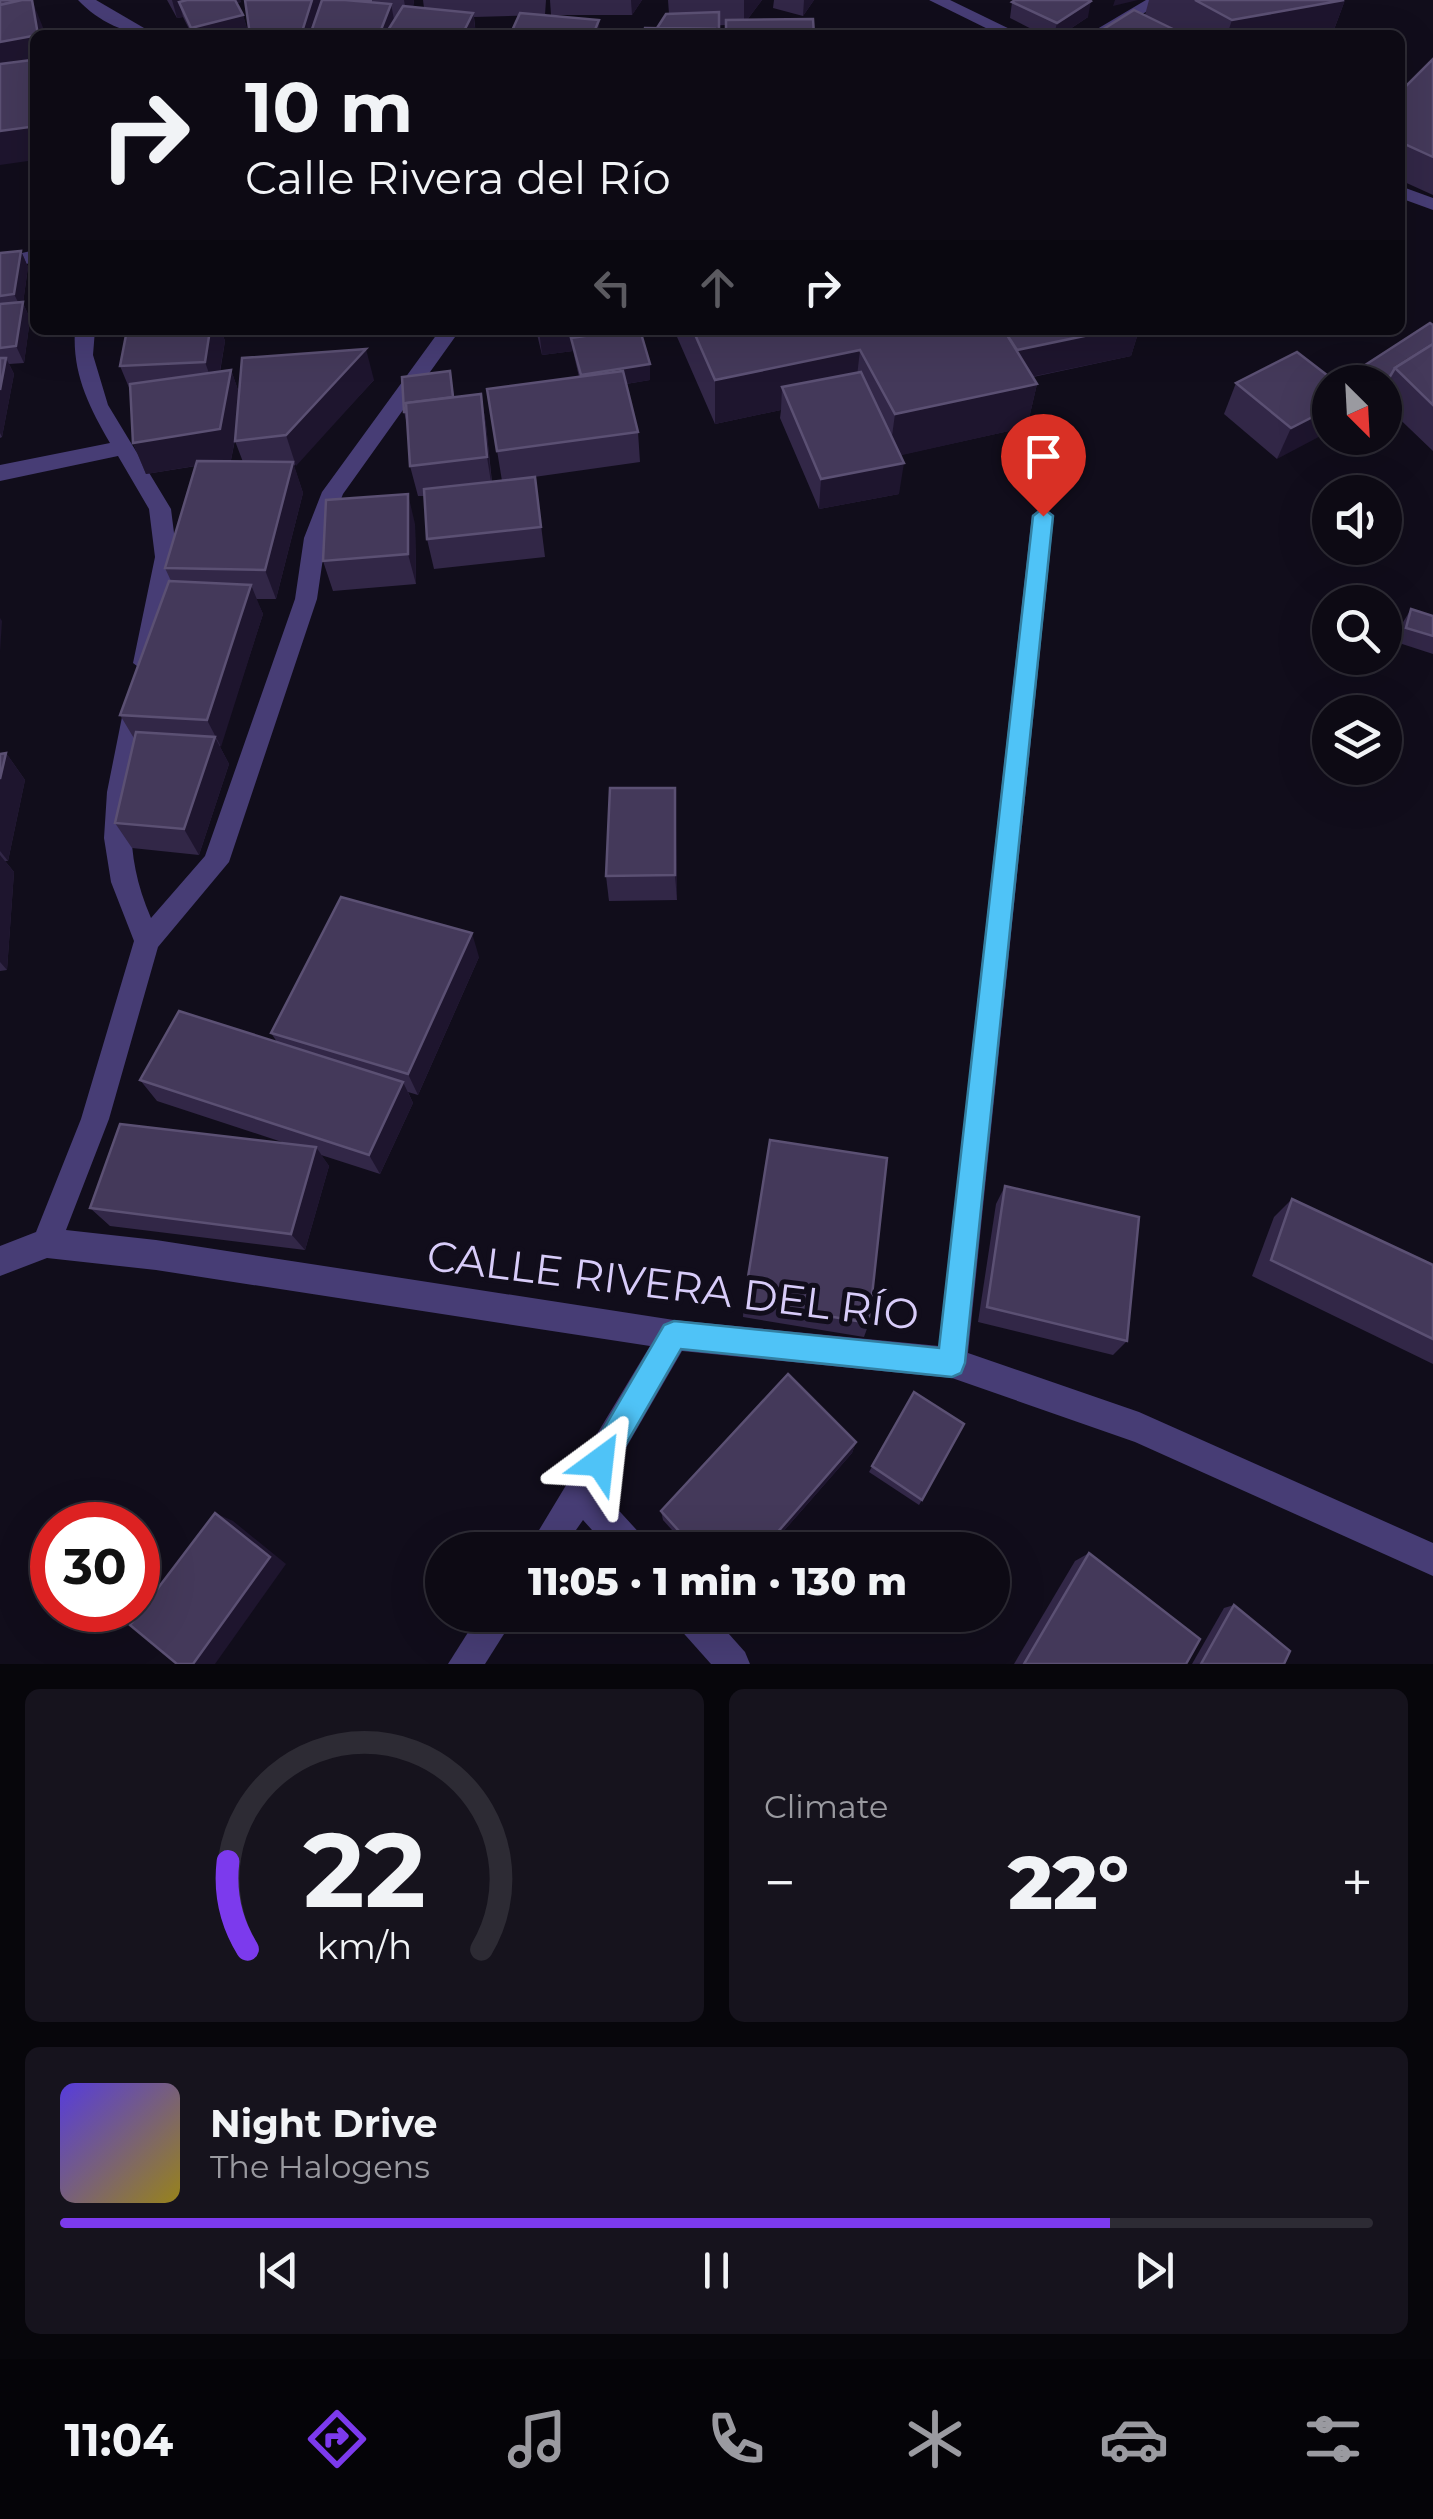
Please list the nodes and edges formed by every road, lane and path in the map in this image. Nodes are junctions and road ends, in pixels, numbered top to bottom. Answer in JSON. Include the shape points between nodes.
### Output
{"nodes":[{"id":1,"x":86,"y":0,"type":"edge"},
{"id":2,"x":938,"y":0,"type":"edge"},
{"id":3,"x":1158,"y":0,"type":"edge"},
{"id":4,"x":105,"y":15,"type":"junction"},
{"id":5,"x":104,"y":30,"type":"edge"},
{"id":6,"x":137,"y":30,"type":"edge"},
{"id":7,"x":1003,"y":30,"type":"edge"},
{"id":8,"x":1104,"y":30,"type":"edge"},
{"id":9,"x":1405,"y":194,"type":"edge"},
{"id":10,"x":1433,"y":204,"type":"edge"},
{"id":11,"x":30,"y":257,"type":"edge"},
{"id":12,"x":0,"y":264,"type":"edge"},
{"id":13,"x":85,"y":335,"type":"edge"},
{"id":14,"x":446,"y":335,"type":"edge"},
{"id":15,"x":123,"y":448,"type":"junction"},
{"id":16,"x":0,"y":473,"type":"edge"},
{"id":17,"x":1043,"y":516,"type":"dead end"},
{"id":18,"x":148,"y":941,"type":"junction"},
{"id":19,"x":48,"y":1243,"type":"junction"},
{"id":20,"x":0,"y":1261,"type":"edge"},
{"id":21,"x":674,"y":1335,"type":"junction"},
{"id":22,"x":952,"y":1363,"type":"junction"},
{"id":23,"x":582,"y":1494,"type":"junction"},
{"id":24,"x":556,"y":1532,"type":"edge"},
{"id":25,"x":616,"y":1532,"type":"edge"},
{"id":26,"x":1433,"y":1560,"type":"edge"},
{"id":27,"x":488,"y":1632,"type":"edge"},
{"id":28,"x":705,"y":1632,"type":"edge"},
{"id":29,"x":466,"y":1664,"type":"edge"},
{"id":30,"x":734,"y":1664,"type":"edge"}],
"edges":[{"from":1,"to":4,"type":"street"},
{"from":2,"to":7,"type":"street"},
{"from":3,"to":8,"type":"street"},
{"from":4,"to":5,"type":"street"},
{"from":4,"to":6,"type":"street"},
{"from":9,"to":10,"type":"street"},
{"from":11,"to":12,"type":"street"},
{"from":13,"to":15,"type":"street","via":[[83,356],[98,405]]},
{"from":14,"to":18,"type":"street","via":[[334,492],[315,538],[306,599],[216,862]]},
{"from":15,"to":16,"type":"street"},
{"from":15,"to":18,"type":"street","via":[[160,509],[166,557],[118,809],[122,879]]},
{"from":17,"to":22,"type":"street"},
{"from":18,"to":19,"type":"street"},
{"from":19,"to":20,"type":"street"},
{"from":19,"to":21,"type":"street","name":"CALLE RIVERA DEL RÍO"},
{"from":21,"to":22,"type":"street","name":"CALLE RIVERA DEL RÍO"},
{"from":21,"to":23,"type":"street"},
{"from":22,"to":26,"type":"street","name":"CALLE RIVERA DEL RÍO","via":[[1138,1428]]},
{"from":23,"to":24,"type":"street"},
{"from":23,"to":25,"type":"street"},
{"from":27,"to":29,"type":"street"},
{"from":28,"to":30,"type":"street"}]}
